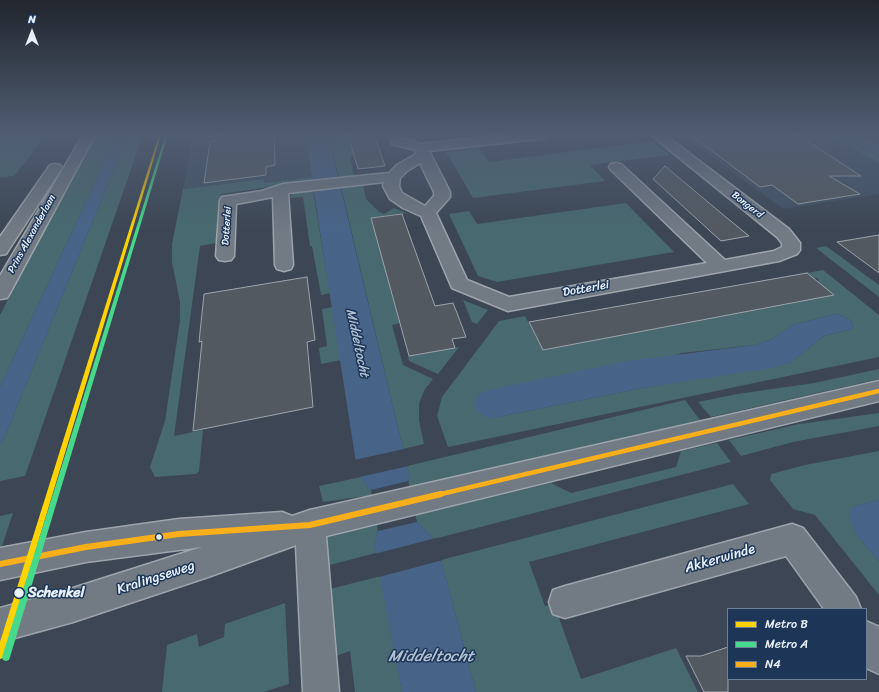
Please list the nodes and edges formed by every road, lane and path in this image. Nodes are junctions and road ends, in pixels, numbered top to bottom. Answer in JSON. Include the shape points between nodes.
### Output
{"nodes":[{"id":1,"x":56,"y":167,"type":"edge"},
{"id":2,"x":71,"y":167,"type":"edge"},
{"id":3,"x":403,"y":167,"type":"edge"},
{"id":4,"x":430,"y":167,"type":"edge"},
{"id":5,"x":616,"y":167,"type":"dead end"},
{"id":6,"x":699,"y":167,"type":"edge"},
{"id":7,"x":393,"y":177,"type":"junction"},
{"id":8,"x":280,"y":190,"type":"junction"},
{"id":9,"x":428,"y":213,"type":"junction"},
{"id":10,"x":0,"y":250,"type":"edge"},
{"id":11,"x":791,"y":250,"type":"joint"},
{"id":12,"x":225,"y":256,"type":"dead end"},
{"id":13,"x":284,"y":265,"type":"dead end"},
{"id":14,"x":720,"y":265,"type":"junction"},
{"id":15,"x":0,"y":292,"type":"edge"},
{"id":16,"x":879,"y":391,"type":"edge"},
{"id":17,"x":310,"y":525,"type":"junction"},
{"id":18,"x":0,"y":564,"type":"edge"},
{"id":19,"x":565,"y":602,"type":"dead end"},
{"id":20,"x":843,"y":608,"type":"edge"},
{"id":21,"x":0,"y":625,"type":"edge"},
{"id":22,"x":867,"y":639,"type":"edge"},
{"id":23,"x":879,"y":656,"type":"edge"},
{"id":24,"x":321,"y":692,"type":"edge"}],
"edges":[{"from":1,"to":10,"type":"street","name":"Prins Alexanderlaan"},
{"from":2,"to":15,"type":"street","name":"Prins Alexanderlaan"},
{"from":3,"to":7,"type":"street"},
{"from":4,"to":9,"type":"street","via":[[442,197]]},
{"from":5,"to":14,"type":"street"},
{"from":6,"to":11,"type":"street","name":"Bongerd","via":[[783,233],[791,243]]},
{"from":7,"to":8,"type":"street","name":"Dotterlei"},
{"from":7,"to":9,"type":"street","via":[[391,186],[396,196]]},
{"from":8,"to":12,"type":"street","name":"Dotterlei","via":[[228,200]]},
{"from":8,"to":13,"type":"street"},
{"from":9,"to":14,"type":"street","name":"Dotterlei","via":[[459,284],[508,304]]},
{"from":11,"to":14,"type":"street","name":"Dotterlei","via":[[779,256]]},
{"from":16,"to":17,"type":"street","name":"Kralingseweg"},
{"from":17,"to":18,"type":"street","name":"Kralingseweg","via":[[179,534],[86,547]]},
{"from":17,"to":21,"type":"street","name":"Kralingseweg","via":[[79,603]]},
{"from":17,"to":24,"type":"street"},
{"from":19,"to":20,"type":"street","name":"Akkerwinde","via":[[792,539]]},
{"from":22,"to":23,"type":"street"}]}
